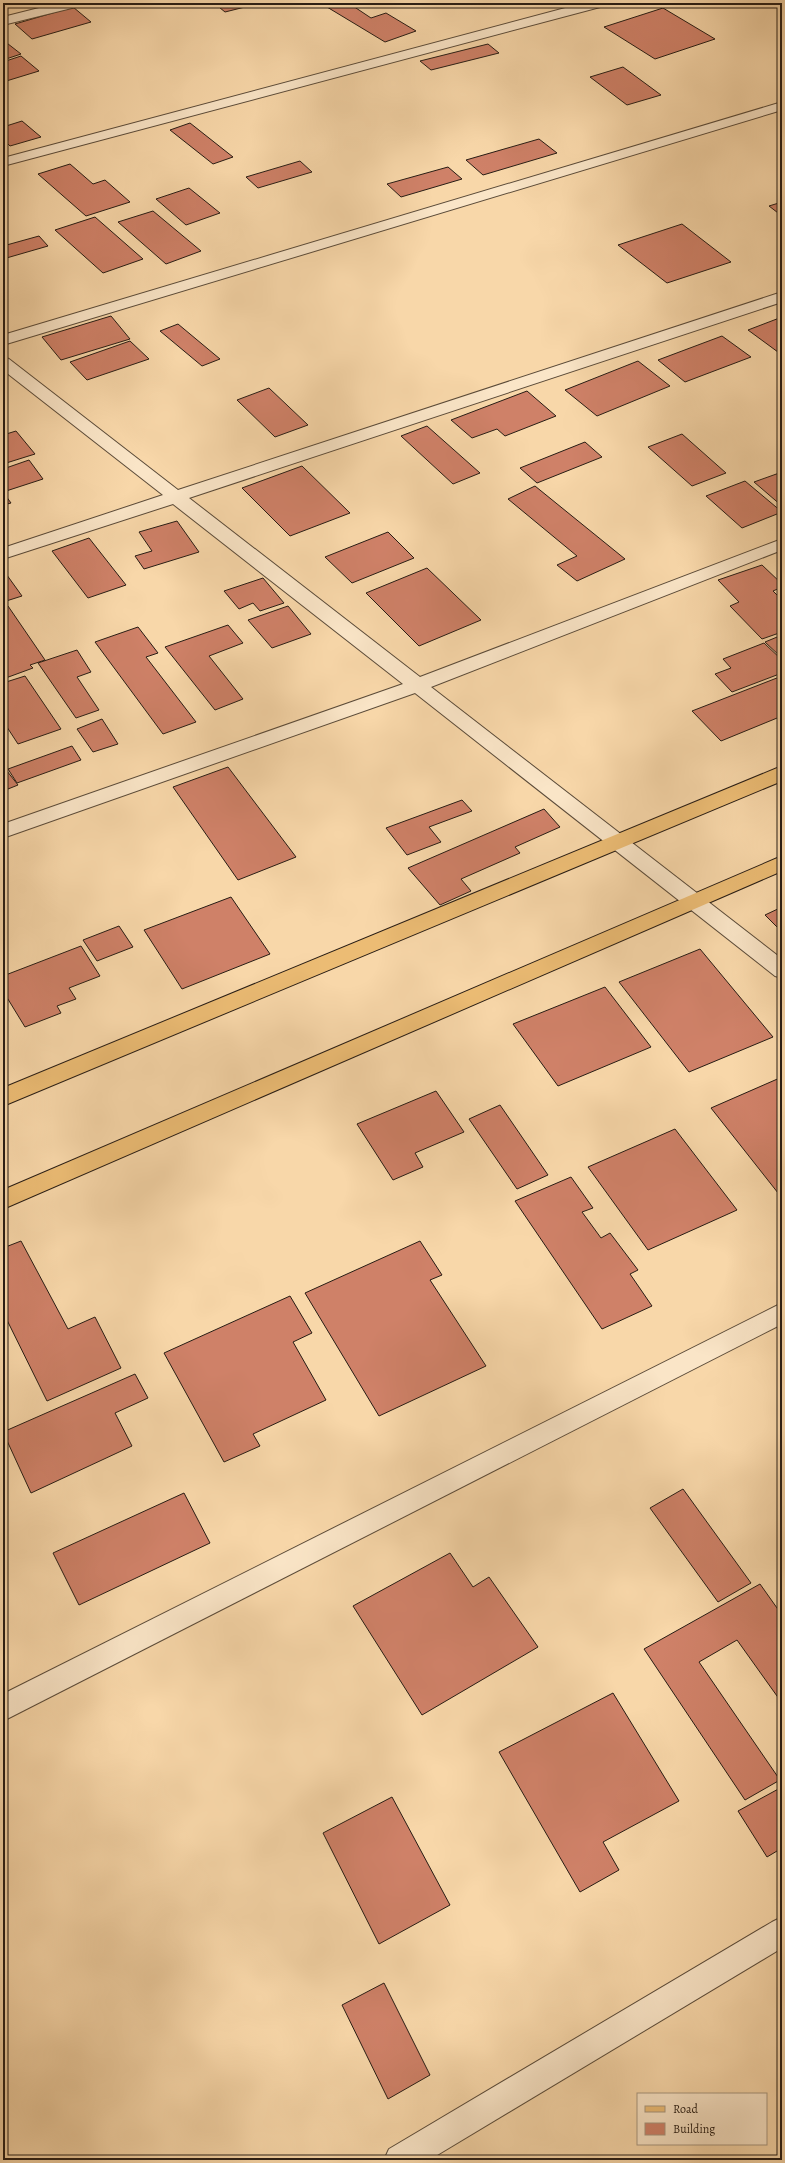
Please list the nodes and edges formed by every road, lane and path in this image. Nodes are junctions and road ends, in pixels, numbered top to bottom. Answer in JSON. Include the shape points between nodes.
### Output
{"nodes":[{"id":1,"x":75,"y":3,"type":"edge"},
{"id":2,"x":599,"y":3,"type":"edge"},
{"id":3,"x":3,"y":21,"type":"edge"},
{"id":4,"x":782,"y":106,"type":"edge"},
{"id":5,"x":3,"y":162,"type":"edge"},
{"id":6,"x":782,"y":297,"type":"edge"},
{"id":7,"x":3,"y":340,"type":"edge"},
{"id":8,"x":3,"y":362,"type":"edge"},
{"id":9,"x":178,"y":498,"type":"junction"},
{"id":10,"x":782,"y":544,"type":"edge"},
{"id":11,"x":3,"y":554,"type":"edge"},
{"id":12,"x":418,"y":685,"type":"junction"},
{"id":13,"x":782,"y":773,"type":"edge"},
{"id":14,"x":3,"y":831,"type":"edge"},
{"id":15,"x":618,"y":840,"type":"junction"},
{"id":16,"x":782,"y":863,"type":"edge"},
{"id":17,"x":695,"y":901,"type":"junction"},
{"id":18,"x":782,"y":970,"type":"edge"},
{"id":19,"x":3,"y":1097,"type":"edge"},
{"id":20,"x":3,"y":1200,"type":"edge"},
{"id":21,"x":782,"y":1313,"type":"edge"},
{"id":22,"x":3,"y":1708,"type":"edge"},
{"id":23,"x":782,"y":1932,"type":"edge"},
{"id":24,"x":400,"y":2160,"type":"edge"}],
"edges":[{"from":1,"to":3,"type":"street"},
{"from":2,"to":5,"type":"street"},
{"from":4,"to":7,"type":"street"},
{"from":6,"to":9,"type":"street"},
{"from":8,"to":9,"type":"street"},
{"from":9,"to":11,"type":"street"},
{"from":9,"to":12,"type":"street"},
{"from":10,"to":12,"type":"street"},
{"from":12,"to":14,"type":"street"},
{"from":12,"to":15,"type":"street"},
{"from":13,"to":15,"type":"main road"},
{"from":15,"to":17,"type":"street"},
{"from":15,"to":19,"type":"main road"},
{"from":16,"to":17,"type":"main road"},
{"from":17,"to":18,"type":"street"},
{"from":17,"to":20,"type":"main road"},
{"from":21,"to":22,"type":"street"},
{"from":23,"to":24,"type":"street"}]}
